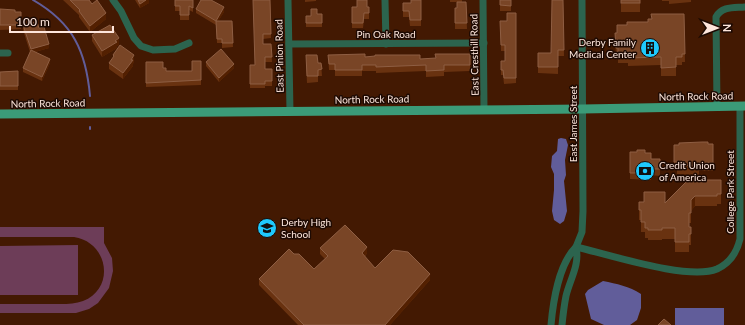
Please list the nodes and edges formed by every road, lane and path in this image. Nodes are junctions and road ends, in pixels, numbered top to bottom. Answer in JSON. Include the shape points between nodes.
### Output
{"nodes":[{"id":1,"x":113,"y":0,"type":"edge"},
{"id":2,"x":288,"y":0,"type":"edge"},
{"id":3,"x":385,"y":0,"type":"edge"},
{"id":4,"x":483,"y":0,"type":"edge"},
{"id":5,"x":582,"y":0,"type":"edge"},
{"id":6,"x":745,"y":7,"type":"edge"},
{"id":7,"x":484,"y":43,"type":"junction"},
{"id":8,"x":189,"y":44,"type":"dead end"},
{"id":9,"x":289,"y":44,"type":"junction"},
{"id":10,"x":386,"y":44,"type":"junction"},
{"id":11,"x":8,"y":53,"type":"dead end"},
{"id":12,"x":0,"y":54,"type":"edge"},
{"id":13,"x":717,"y":106,"type":"junction"},
{"id":14,"x":743,"y":106,"type":"edge"},
{"id":15,"x":484,"y":109,"type":"junction"},
{"id":16,"x":583,"y":109,"type":"junction"},
{"id":17,"x":290,"y":112,"type":"junction"},
{"id":18,"x":0,"y":114,"type":"edge"},
{"id":19,"x":576,"y":247,"type":"junction"},
{"id":20,"x":551,"y":325,"type":"edge"},
{"id":21,"x":562,"y":325,"type":"edge"}],
"edges":[{"from":1,"to":8,"type":"street","via":[[141,46],[153,50],[175,49]]},
{"from":2,"to":9,"type":"street","name":"East Pinion Road"},
{"from":3,"to":10,"type":"street"},
{"from":4,"to":7,"type":"street","name":"East Cresthill Road"},
{"from":5,"to":16,"type":"street","name":"East James Street"},
{"from":6,"to":13,"type":"street","via":[[727,8],[716,17]]},
{"from":7,"to":10,"type":"street","name":"Pin Oak Road"},
{"from":7,"to":15,"type":"street","name":"East Cresthill Road"},
{"from":9,"to":10,"type":"street","name":"Pin Oak Road"},
{"from":9,"to":17,"type":"street","name":"East Pinion Road"},
{"from":11,"to":12,"type":"street"},
{"from":13,"to":14,"type":"main road","name":"North Rock Road"},
{"from":13,"to":16,"type":"main road","name":"North Rock Road"},
{"from":14,"to":19,"type":"street","name":"College Park Street","via":[[740,239],[735,254],[723,266],[708,271],[659,268]]},
{"from":15,"to":16,"type":"main road","name":"North Rock Road"},
{"from":15,"to":17,"type":"main road","name":"North Rock Road"},
{"from":16,"to":19,"type":"street","name":"East James Street","via":[[583,222]]},
{"from":17,"to":18,"type":"main road","name":"North Rock Road"},
{"from":19,"to":20,"type":"street","name":"East James Street","via":[[570,253],[558,283]]},
{"from":19,"to":21,"type":"street","name":"East James Street","via":[[577,265],[567,295]]}]}
